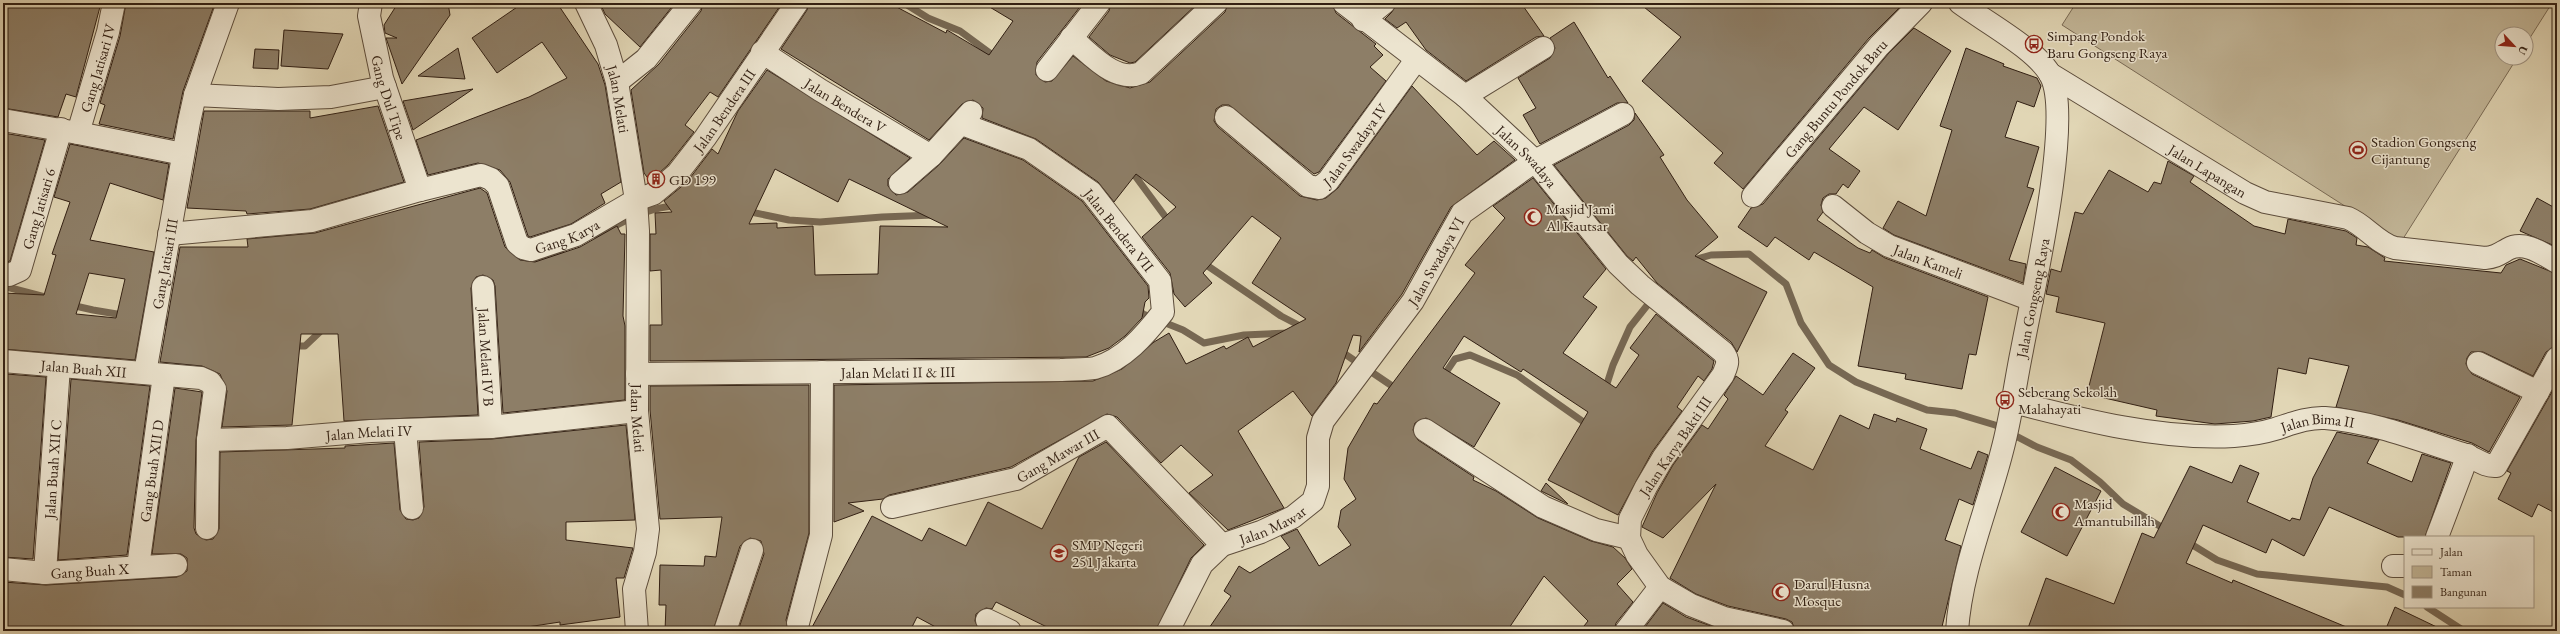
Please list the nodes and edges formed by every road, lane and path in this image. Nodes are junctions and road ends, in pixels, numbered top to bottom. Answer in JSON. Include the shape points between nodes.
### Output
{"nodes":[{"id":1,"x":114,"y":3,"type":"edge"},
{"id":2,"x":228,"y":3,"type":"edge"},
{"id":3,"x":371,"y":3,"type":"edge"},
{"id":4,"x":690,"y":3,"type":"edge"},
{"id":5,"x":797,"y":3,"type":"edge"},
{"id":6,"x":1099,"y":3,"type":"edge"},
{"id":7,"x":1216,"y":3,"type":"edge"},
{"id":8,"x":1344,"y":3,"type":"edge"},
{"id":9,"x":1384,"y":3,"type":"edge"},
{"id":10,"x":1921,"y":3,"type":"edge"},
{"id":11,"x":1960,"y":3,"type":"edge"},
{"id":12,"x":592,"y":6,"type":"edge"},
{"id":13,"x":1363,"y":20,"type":"junction"},
{"id":14,"x":1071,"y":38,"type":"junction"},
{"id":15,"x":1543,"y":48,"type":"dead end"},
{"id":16,"x":762,"y":52,"type":"junction"},
{"id":17,"x":1416,"y":60,"type":"junction"},
{"id":18,"x":1047,"y":70,"type":"dead end"},
{"id":19,"x":2050,"y":74,"type":"junction"},
{"id":20,"x":616,"y":82,"type":"junction"},
{"id":21,"x":385,"y":87,"type":"junction"},
{"id":22,"x":195,"y":95,"type":"junction"},
{"id":23,"x":1465,"y":96,"type":"junction"},
{"id":24,"x":1623,"y":114,"type":"dead end"},
{"id":25,"x":1226,"y":117,"type":"dead end"},
{"id":26,"x":3,"y":120,"type":"edge"},
{"id":27,"x":69,"y":131,"type":"junction"},
{"id":28,"x":183,"y":154,"type":"junction"},
{"id":29,"x":931,"y":156,"type":"junction"},
{"id":30,"x":1535,"y":161,"type":"junction"},
{"id":31,"x":900,"y":183,"type":"dead end"},
{"id":32,"x":420,"y":190,"type":"junction"},
{"id":33,"x":1753,"y":196,"type":"dead end"},
{"id":34,"x":636,"y":202,"type":"junction"},
{"id":35,"x":1833,"y":206,"type":"dead end"},
{"id":36,"x":169,"y":234,"type":"junction"},
{"id":37,"x":2557,"y":262,"type":"edge"},
{"id":38,"x":3,"y":275,"type":"edge"},
{"id":39,"x":483,"y":287,"type":"dead end"},
{"id":40,"x":2032,"y":300,"type":"junction"},
{"id":41,"x":1147,"y":332,"type":"joint"},
{"id":42,"x":1728,"y":358,"type":"joint"},
{"id":43,"x":2557,"y":358,"type":"edge"},
{"id":44,"x":3,"y":361,"type":"edge"},
{"id":45,"x":1368,"y":361,"type":"joint"},
{"id":46,"x":2478,"y":363,"type":"dead end"},
{"id":47,"x":59,"y":366,"type":"junction"},
{"id":48,"x":822,"y":372,"type":"junction"},
{"id":49,"x":154,"y":374,"type":"junction"},
{"id":50,"x":637,"y":374,"type":"junction"},
{"id":51,"x":2538,"y":392,"type":"junction"},
{"id":52,"x":2012,"y":406,"type":"junction"},
{"id":53,"x":637,"y":411,"type":"junction"},
{"id":54,"x":491,"y":427,"type":"junction"},
{"id":55,"x":405,"y":430,"type":"junction"},
{"id":56,"x":1425,"y":430,"type":"dead end"},
{"id":57,"x":208,"y":440,"type":"junction"},
{"id":58,"x":2468,"y":455,"type":"junction"},
{"id":59,"x":892,"y":507,"type":"dead end"},
{"id":60,"x":412,"y":508,"type":"dead end"},
{"id":61,"x":207,"y":528,"type":"dead end"},
{"id":62,"x":2437,"y":536,"type":"edge"},
{"id":63,"x":1629,"y":538,"type":"junction"},
{"id":64,"x":1222,"y":545,"type":"junction"},
{"id":65,"x":752,"y":550,"type":"dead end"},
{"id":66,"x":176,"y":565,"type":"dead end"},
{"id":67,"x":138,"y":567,"type":"junction"},
{"id":68,"x":3,"y":569,"type":"edge"},
{"id":69,"x":46,"y":573,"type":"junction"},
{"id":70,"x":1660,"y":587,"type":"junction"},
{"id":71,"x":987,"y":620,"type":"dead end"},
{"id":72,"x":798,"y":623,"type":"dead end"},
{"id":73,"x":637,"y":631,"type":"edge"},
{"id":74,"x":725,"y":631,"type":"edge"},
{"id":75,"x":1010,"y":631,"type":"edge"},
{"id":76,"x":1168,"y":631,"type":"edge"},
{"id":77,"x":1626,"y":631,"type":"edge"},
{"id":78,"x":1782,"y":631,"type":"edge"},
{"id":79,"x":1956,"y":631,"type":"edge"}],
"edges":[{"from":1,"to":27,"type":"street","name":"Gang Jatisari IV","via":[[108,32]]},
{"from":2,"to":22,"type":"street","name":"Gang Jatisari III"},
{"from":3,"to":21,"type":"street","name":"Gang Dul Tipe","via":[[369,16]]},
{"from":4,"to":20,"type":"street","via":[[646,59]]},
{"from":5,"to":16,"type":"street","name":"Jalan Bendera III"},
{"from":6,"to":14,"type":"street"},
{"from":7,"to":14,"type":"street","via":[[1141,73],[1134,76],[1116,73]]},
{"from":8,"to":13,"type":"street","name":"Jalan Swadaya"},
{"from":9,"to":13,"type":"street"},
{"from":10,"to":33,"type":"street","name":"Gang Buntu Pondok Baru","via":[[1879,46]]},
{"from":11,"to":19,"type":"street","name":"Jalan Gongseng Raya","via":[[2029,52]]},
{"from":12,"to":20,"type":"street","name":"Jalan Melati"},
{"from":13,"to":17,"type":"street","name":"Jalan Swadaya"},
{"from":14,"to":18,"type":"street"},
{"from":15,"to":23,"type":"street"},
{"from":16,"to":29,"type":"street","name":"Jalan Bendera V"},
{"from":16,"to":34,"type":"street","name":"Jalan Bendera III","via":[[705,138],[677,174],[653,194]]},
{"from":17,"to":23,"type":"street","name":"Jalan Swadaya"},
{"from":17,"to":25,"type":"street","name":"Jalan Swadaya IV","via":[[1328,182],[1319,188],[1308,186]]},
{"from":19,"to":37,"type":"street","name":"Jalan Lapangan","via":[[2245,193],[2265,202],[2348,218],[2361,223],[2388,246],[2395,248],[2485,258],[2497,257],[2508,249],[2519,246],[2533,249]]},
{"from":19,"to":40,"type":"street","name":"Jalan Gongseng Raya","via":[[2056,87],[2057,121],[2052,178]]},
{"from":20,"to":34,"type":"street","name":"Jalan Melati"},
{"from":21,"to":22,"type":"street","via":[[316,98]]},
{"from":21,"to":32,"type":"street","name":"Gang Dul Tipe"},
{"from":22,"to":28,"type":"street","name":"Gang Jatisari III"},
{"from":23,"to":30,"type":"street","name":"Jalan Swadaya"},
{"from":24,"to":30,"type":"street","name":"Jalan Swadaya VI"},
{"from":26,"to":27,"type":"street"},
{"from":27,"to":28,"type":"street"},
{"from":27,"to":38,"type":"street","name":"Gang Jatisari 6","via":[[20,270],[10,276]]},
{"from":28,"to":36,"type":"street","name":"Gang Jatisari III"},
{"from":29,"to":31,"type":"street"},
{"from":29,"to":41,"type":"street","name":"Jalan Bendera VII","via":[[967,118],[1029,149],[1091,192],[1160,280],[1162,312]]},
{"from":30,"to":42,"type":"street","name":"Jalan Swadaya","via":[[1613,258],[1640,285]]},
{"from":30,"to":45,"type":"street","name":"Jalan Swadaya VI","via":[[1462,213],[1413,301]]},
{"from":32,"to":34,"type":"street","name":"Gang Karya","via":[[481,175],[491,179],[498,186],[517,243],[532,250],[576,235]]},
{"from":32,"to":36,"type":"street","name":"Gang Karya","via":[[312,221]]},
{"from":34,"to":50,"type":"street","name":"Jalan Melati"},
{"from":35,"to":40,"type":"street","name":"Jalan Kameli","via":[[1867,233],[1889,246]]},
{"from":36,"to":49,"type":"street","name":"Gang Jatisari III","via":[[155,318]]},
{"from":39,"to":54,"type":"street","name":"Jalan Melati IV B"},
{"from":40,"to":52,"type":"street","name":"Jalan Gongseng Raya"},
{"from":41,"to":48,"type":"street","name":"Jalan Melati II & III","via":[[1124,354],[1094,368]]},
{"from":42,"to":63,"type":"street","name":"Jalan Karya Bakti III","via":[[1723,375],[1663,458],[1634,507],[1630,518]]},
{"from":43,"to":51,"type":"street","name":"Jalan Bima II"},
{"from":44,"to":47,"type":"street","name":"Jalan Buah XII"},
{"from":45,"to":64,"type":"street","name":"Jalan Mawar","via":[[1323,421],[1318,438],[1316,462],[1319,471],[1313,501],[1293,517],[1261,532]]},
{"from":46,"to":51,"type":"street"},
{"from":47,"to":49,"type":"street","name":"Jalan Buah XII"},
{"from":47,"to":69,"type":"street","name":"Jalan Buah XII C"},
{"from":48,"to":50,"type":"street","name":"Jalan Melati II & III"},
{"from":48,"to":72,"type":"street","via":[[821,535]]},
{"from":49,"to":57,"type":"street","via":[[201,378],[210,382],[215,389]]},
{"from":49,"to":67,"type":"street","name":"Gang Buah XII D"},
{"from":50,"to":53,"type":"street","name":"Jalan Melati"},
{"from":51,"to":58,"type":"street","name":"Jalan Bima II","via":[[2496,466],[2489,466]]},
{"from":52,"to":58,"type":"street","name":"Jalan Bima II","via":[[2182,434],[2253,434],[2307,419],[2325,418],[2360,423]]},
{"from":52,"to":79,"type":"street","name":"Jalan Gongseng Raya","via":[[2003,449],[1965,582]]},
{"from":53,"to":54,"type":"street","name":"Jalan Melati IV"},
{"from":53,"to":73,"type":"street","name":"Jalan Melati","via":[[648,529],[645,552],[634,589]]},
{"from":54,"to":55,"type":"street","name":"Jalan Melati IV"},
{"from":55,"to":57,"type":"street","name":"Jalan Melati IV","via":[[287,438]]},
{"from":55,"to":60,"type":"street"},
{"from":56,"to":63,"type":"street","via":[[1543,507],[1596,530]]},
{"from":57,"to":61,"type":"street"},
{"from":58,"to":62,"type":"street"},
{"from":59,"to":64,"type":"street","name":"Gang Mawar III","via":[[1016,480],[1108,426]]},
{"from":63,"to":70,"type":"street","name":"Jalan Karya Bakti III","via":[[1637,555]]},
{"from":64,"to":76,"type":"street","name":"Jalan Mawar","via":[[1202,564]]},
{"from":65,"to":74,"type":"street"},
{"from":66,"to":67,"type":"street","name":"Gang Buah X"},
{"from":67,"to":69,"type":"street","name":"Gang Buah X"},
{"from":68,"to":69,"type":"street","name":"Gang Buah X"},
{"from":70,"to":77,"type":"street"},
{"from":70,"to":78,"type":"street","name":"Jalan Karya Bakti III","via":[[1691,605],[1724,618]]},
{"from":71,"to":75,"type":"street"}]}
